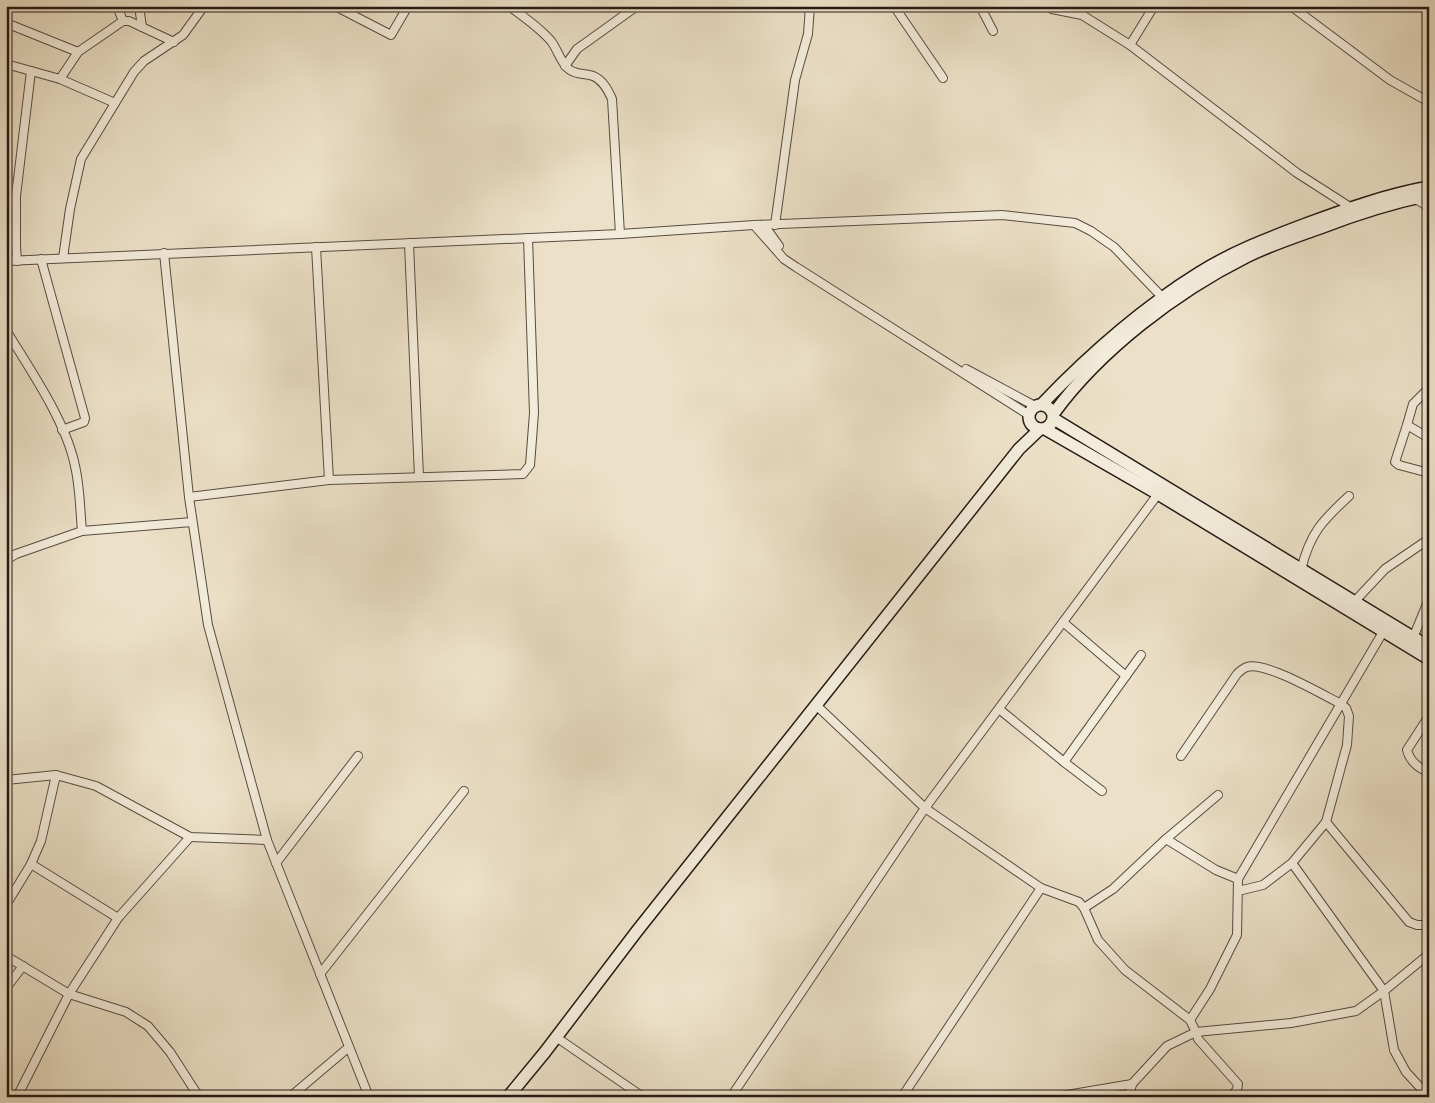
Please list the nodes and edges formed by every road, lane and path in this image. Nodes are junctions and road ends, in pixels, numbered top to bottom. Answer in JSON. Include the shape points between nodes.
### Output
{"nodes":[{"id":1,"x":117,"y":6,"type":"edge"},
{"id":2,"x":139,"y":6,"type":"edge"},
{"id":3,"x":204,"y":6,"type":"edge"},
{"id":4,"x":335,"y":6,"type":"edge"},
{"id":5,"x":408,"y":6,"type":"edge"},
{"id":6,"x":509,"y":6,"type":"edge"},
{"id":7,"x":637,"y":6,"type":"edge"},
{"id":8,"x":810,"y":6,"type":"edge"},
{"id":9,"x":894,"y":6,"type":"edge"},
{"id":10,"x":980,"y":6,"type":"edge"},
{"id":11,"x":1049,"y":6,"type":"edge"},
{"id":12,"x":1154,"y":6,"type":"edge"},
{"id":13,"x":1291,"y":6,"type":"edge"},
{"id":14,"x":6,"y":21,"type":"edge"},
{"id":15,"x":123,"y":21,"type":"junction"},
{"id":16,"x":142,"y":27,"type":"junction"},
{"id":17,"x":993,"y":31,"type":"dead end"},
{"id":18,"x":174,"y":42,"type":"junction"},
{"id":19,"x":1130,"y":46,"type":"junction"},
{"id":20,"x":78,"y":52,"type":"junction"},
{"id":21,"x":6,"y":64,"type":"edge"},
{"id":22,"x":565,"y":66,"type":"junction"},
{"id":23,"x":31,"y":71,"type":"junction"},
{"id":24,"x":943,"y":78,"type":"dead end"},
{"id":25,"x":60,"y":80,"type":"junction"},
{"id":26,"x":1429,"y":102,"type":"edge"},
{"id":27,"x":115,"y":103,"type":"junction"},
{"id":28,"x":1429,"y":187,"type":"edge"},
{"id":29,"x":1429,"y":195,"type":"edge"},
{"id":30,"x":1414,"y":198,"type":"junction"},
{"id":31,"x":1350,"y":207,"type":"junction"},
{"id":32,"x":1429,"y":207,"type":"edge"},
{"id":33,"x":775,"y":224,"type":"junction"},
{"id":34,"x":754,"y":225,"type":"junction"},
{"id":35,"x":764,"y":225,"type":"junction"},
{"id":36,"x":620,"y":234,"type":"junction"},
{"id":37,"x":528,"y":238,"type":"junction"},
{"id":38,"x":6,"y":243,"type":"edge"},
{"id":39,"x":409,"y":243,"type":"junction"},
{"id":40,"x":16,"y":246,"type":"junction"},
{"id":41,"x":316,"y":247,"type":"junction"},
{"id":42,"x":164,"y":253,"type":"junction"},
{"id":43,"x":63,"y":258,"type":"junction"},
{"id":44,"x":41,"y":259,"type":"junction"},
{"id":45,"x":6,"y":261,"type":"edge"},
{"id":46,"x":17,"y":261,"type":"junction"},
{"id":47,"x":1163,"y":298,"type":"junction"},
{"id":48,"x":6,"y":330,"type":"edge"},
{"id":49,"x":1429,"y":388,"type":"edge"},
{"id":50,"x":1034,"y":411,"type":"junction"},
{"id":51,"x":1054,"y":416,"type":"junction"},
{"id":52,"x":1407,"y":426,"type":"junction"},
{"id":53,"x":1042,"y":429,"type":"junction"},
{"id":54,"x":62,"y":430,"type":"junction"},
{"id":55,"x":1429,"y":438,"type":"edge"},
{"id":56,"x":1018,"y":449,"type":"junction"},
{"id":57,"x":1429,"y":473,"type":"edge"},
{"id":58,"x":418,"y":478,"type":"junction"},
{"id":59,"x":328,"y":480,"type":"junction"},
{"id":60,"x":1158,"y":494,"type":"junction"},
{"id":61,"x":1349,"y":496,"type":"dead end"},
{"id":62,"x":188,"y":497,"type":"junction"},
{"id":63,"x":192,"y":522,"type":"junction"},
{"id":64,"x":82,"y":531,"type":"junction"},
{"id":65,"x":1429,"y":539,"type":"edge"},
{"id":66,"x":6,"y":560,"type":"edge"},
{"id":67,"x":1301,"y":570,"type":"junction"},
{"id":68,"x":1429,"y":599,"type":"edge"},
{"id":69,"x":1355,"y":602,"type":"junction"},
{"id":70,"x":1063,"y":622,"type":"junction"},
{"id":71,"x":1383,"y":632,"type":"junction"},
{"id":72,"x":1413,"y":638,"type":"junction"},
{"id":73,"x":1429,"y":647,"type":"edge"},
{"id":74,"x":1141,"y":655,"type":"dead end"},
{"id":75,"x":1429,"y":659,"type":"edge"},
{"id":76,"x":1126,"y":676,"type":"junction"},
{"id":77,"x":1341,"y":704,"type":"junction"},
{"id":78,"x":816,"y":705,"type":"junction"},
{"id":79,"x":999,"y":709,"type":"junction"},
{"id":80,"x":1429,"y":716,"type":"edge"},
{"id":81,"x":358,"y":756,"type":"dead end"},
{"id":82,"x":1181,"y":756,"type":"dead end"},
{"id":83,"x":1064,"y":762,"type":"junction"},
{"id":84,"x":1429,"y":772,"type":"edge"},
{"id":85,"x":56,"y":776,"type":"junction"},
{"id":86,"x":6,"y":780,"type":"edge"},
{"id":87,"x":464,"y":791,"type":"dead end"},
{"id":88,"x":1102,"y":791,"type":"dead end"},
{"id":89,"x":1218,"y":795,"type":"dead end"},
{"id":90,"x":925,"y":808,"type":"junction"},
{"id":91,"x":1326,"y":822,"type":"junction"},
{"id":92,"x":190,"y":837,"type":"junction"},
{"id":93,"x":1166,"y":839,"type":"junction"},
{"id":94,"x":267,"y":840,"type":"junction"},
{"id":95,"x":276,"y":863,"type":"junction"},
{"id":96,"x":1292,"y":863,"type":"junction"},
{"id":97,"x":31,"y":864,"type":"junction"},
{"id":98,"x":1238,"y":879,"type":"junction"},
{"id":99,"x":1041,"y":888,"type":"junction"},
{"id":100,"x":1238,"y":891,"type":"junction"},
{"id":101,"x":6,"y":905,"type":"edge"},
{"id":102,"x":1084,"y":908,"type":"junction"},
{"id":103,"x":118,"y":918,"type":"junction"},
{"id":104,"x":1429,"y":925,"type":"edge"},
{"id":105,"x":1429,"y":954,"type":"edge"},
{"id":106,"x":6,"y":956,"type":"edge"},
{"id":107,"x":23,"y":966,"type":"junction"},
{"id":108,"x":320,"y":974,"type":"junction"},
{"id":109,"x":6,"y":988,"type":"edge"},
{"id":110,"x":1384,"y":992,"type":"junction"},
{"id":111,"x":69,"y":994,"type":"junction"},
{"id":112,"x":1190,"y":1020,"type":"junction"},
{"id":113,"x":1196,"y":1032,"type":"junction"},
{"id":114,"x":556,"y":1037,"type":"junction"},
{"id":115,"x":349,"y":1047,"type":"junction"},
{"id":116,"x":1132,"y":1084,"type":"junction"},
{"id":117,"x":17,"y":1097,"type":"edge"},
{"id":118,"x":199,"y":1097,"type":"edge"},
{"id":119,"x":290,"y":1097,"type":"edge"},
{"id":120,"x":369,"y":1097,"type":"edge"},
{"id":121,"x":508,"y":1097,"type":"edge"},
{"id":122,"x":643,"y":1097,"type":"edge"},
{"id":123,"x":731,"y":1097,"type":"edge"},
{"id":124,"x":902,"y":1097,"type":"edge"},
{"id":125,"x":1055,"y":1097,"type":"edge"},
{"id":126,"x":1129,"y":1097,"type":"edge"},
{"id":127,"x":1230,"y":1097,"type":"edge"},
{"id":128,"x":1429,"y":1097,"type":"edge"}],
"edges":[{"from":1,"to":15,"type":"street"},
{"from":2,"to":16,"type":"street"},
{"from":3,"to":18,"type":"street","via":[[192,25]]},
{"from":4,"to":5,"type":"street","via":[[391,35]]},
{"from":6,"to":22,"type":"street","via":[[552,42]]},
{"from":7,"to":22,"type":"street","via":[[577,48]]},
{"from":8,"to":33,"type":"street","via":[[808,34],[794,80]]},
{"from":9,"to":24,"type":"street"},
{"from":10,"to":17,"type":"street"},
{"from":11,"to":19,"type":"street","via":[[1082,15]]},
{"from":12,"to":19,"type":"street"},
{"from":13,"to":26,"type":"street","via":[[1390,80]]},
{"from":14,"to":20,"type":"street"},
{"from":15,"to":16,"type":"street"},
{"from":15,"to":20,"type":"street"},
{"from":16,"to":18,"type":"street"},
{"from":18,"to":27,"type":"street","via":[[144,61]]},
{"from":19,"to":31,"type":"street","via":[[1297,173]]},
{"from":20,"to":25,"type":"street"},
{"from":21,"to":23,"type":"street"},
{"from":22,"to":36,"type":"street","via":[[577,74],[594,76],[612,99]]},
{"from":23,"to":25,"type":"street"},
{"from":23,"to":40,"type":"street","via":[[16,196]]},
{"from":25,"to":27,"type":"street"},
{"from":27,"to":43,"type":"street","via":[[81,159]]},
{"from":28,"to":31,"type":"street"},
{"from":29,"to":30,"type":"street"},
{"from":30,"to":32,"type":"street"},
{"from":30,"to":51,"type":"street","via":[[1379,207],[1280,243],[1218,272],[1163,309],[1107,353],[1069,393]]},
{"from":31,"to":47,"type":"street","via":[[1240,251],[1198,273]]},
{"from":33,"to":35,"type":"street"},
{"from":33,"to":47,"type":"street","via":[[1002,215],[1075,223],[1114,247]]},
{"from":34,"to":35,"type":"street"},
{"from":34,"to":36,"type":"street"},
{"from":34,"to":50,"type":"street","via":[[784,259],[796,267]]},
{"from":35,"to":50,"type":"street","via":[[788,255],[818,278]]},
{"from":36,"to":37,"type":"street"},
{"from":37,"to":39,"type":"street"},
{"from":37,"to":58,"type":"street","via":[[534,413],[528,470],[517,475]]},
{"from":38,"to":40,"type":"street"},
{"from":39,"to":41,"type":"street"},
{"from":39,"to":58,"type":"street"},
{"from":40,"to":46,"type":"street"},
{"from":41,"to":42,"type":"street"},
{"from":41,"to":59,"type":"street"},
{"from":42,"to":43,"type":"street"},
{"from":42,"to":62,"type":"street"},
{"from":43,"to":44,"type":"street"},
{"from":44,"to":46,"type":"street"},
{"from":44,"to":54,"type":"street","via":[[85,418],[84,422]]},
{"from":45,"to":46,"type":"street"},
{"from":47,"to":50,"type":"street","via":[[1099,349]]},
{"from":48,"to":54,"type":"street"},
{"from":49,"to":52,"type":"street","via":[[1413,404]]},
{"from":50,"to":51,"type":"street","via":[[1047,405]]},
{"from":50,"to":53,"type":"street","via":[[1033,426]]},
{"from":50,"to":56,"type":"street"},
{"from":51,"to":53,"type":"street","via":[[1049,426]]},
{"from":51,"to":67,"type":"street"},
{"from":52,"to":55,"type":"street"},
{"from":52,"to":57,"type":"street","via":[[1395,462]]},
{"from":53,"to":56,"type":"street"},
{"from":53,"to":60,"type":"street"},
{"from":54,"to":64,"type":"street","via":[[75,466]]},
{"from":56,"to":78,"type":"street"},
{"from":58,"to":59,"type":"street"},
{"from":59,"to":62,"type":"street"},
{"from":60,"to":70,"type":"street"},
{"from":60,"to":71,"type":"street"},
{"from":61,"to":67,"type":"street","via":[[1328,515],[1312,537]]},
{"from":62,"to":63,"type":"street"},
{"from":63,"to":64,"type":"street"},
{"from":63,"to":94,"type":"street","via":[[208,625]]},
{"from":64,"to":66,"type":"street"},
{"from":65,"to":69,"type":"street","via":[[1385,569]]},
{"from":67,"to":69,"type":"street"},
{"from":68,"to":72,"type":"street"},
{"from":69,"to":72,"type":"street"},
{"from":70,"to":76,"type":"street"},
{"from":70,"to":79,"type":"street"},
{"from":71,"to":75,"type":"street"},
{"from":71,"to":77,"type":"street"},
{"from":72,"to":73,"type":"street"},
{"from":74,"to":76,"type":"street"},
{"from":76,"to":83,"type":"street"},
{"from":77,"to":82,"type":"street","via":[[1275,671],[1246,667],[1237,674]]},
{"from":77,"to":91,"type":"street","via":[[1349,716],[1347,745]]},
{"from":77,"to":98,"type":"street"},
{"from":78,"to":90,"type":"street"},
{"from":78,"to":114,"type":"street"},
{"from":79,"to":83,"type":"street"},
{"from":79,"to":90,"type":"street"},
{"from":80,"to":84,"type":"street","via":[[1407,750],[1414,765]]},
{"from":81,"to":95,"type":"street"},
{"from":83,"to":88,"type":"street"},
{"from":85,"to":86,"type":"street"},
{"from":85,"to":92,"type":"street","via":[[96,786]]},
{"from":85,"to":97,"type":"street","via":[[41,842]]},
{"from":87,"to":108,"type":"street"},
{"from":89,"to":93,"type":"street"},
{"from":90,"to":99,"type":"street"},
{"from":90,"to":123,"type":"street"},
{"from":91,"to":96,"type":"street"},
{"from":91,"to":104,"type":"street","via":[[1410,922]]},
{"from":92,"to":94,"type":"street"},
{"from":92,"to":103,"type":"street"},
{"from":93,"to":98,"type":"street","via":[[1216,870]]},
{"from":93,"to":102,"type":"street","via":[[1113,888]]},
{"from":94,"to":95,"type":"street"},
{"from":95,"to":108,"type":"street"},
{"from":96,"to":100,"type":"street","via":[[1263,885]]},
{"from":96,"to":110,"type":"street"},
{"from":97,"to":101,"type":"street"},
{"from":97,"to":103,"type":"street"},
{"from":98,"to":100,"type":"street"},
{"from":99,"to":102,"type":"street","via":[[1079,902]]},
{"from":99,"to":124,"type":"street"},
{"from":100,"to":112,"type":"street","via":[[1237,935],[1210,989]]},
{"from":102,"to":112,"type":"street","via":[[1098,940],[1125,970]]},
{"from":103,"to":111,"type":"street"},
{"from":105,"to":110,"type":"street"},
{"from":106,"to":107,"type":"street"},
{"from":107,"to":109,"type":"street"},
{"from":107,"to":111,"type":"street"},
{"from":108,"to":115,"type":"street"},
{"from":110,"to":113,"type":"street","via":[[1356,1011],[1291,1023]]},
{"from":110,"to":128,"type":"street","via":[[1394,1050],[1406,1072]]},
{"from":111,"to":117,"type":"street"},
{"from":111,"to":118,"type":"street","via":[[126,1012],[148,1026],[170,1052]]},
{"from":112,"to":113,"type":"street"},
{"from":113,"to":116,"type":"street","via":[[1167,1046]]},
{"from":113,"to":127,"type":"street","via":[[1238,1084],[1238,1090]]},
{"from":114,"to":121,"type":"street"},
{"from":114,"to":122,"type":"street"},
{"from":115,"to":119,"type":"street"},
{"from":115,"to":120,"type":"street"},
{"from":116,"to":125,"type":"street"},
{"from":116,"to":126,"type":"street"}]}
